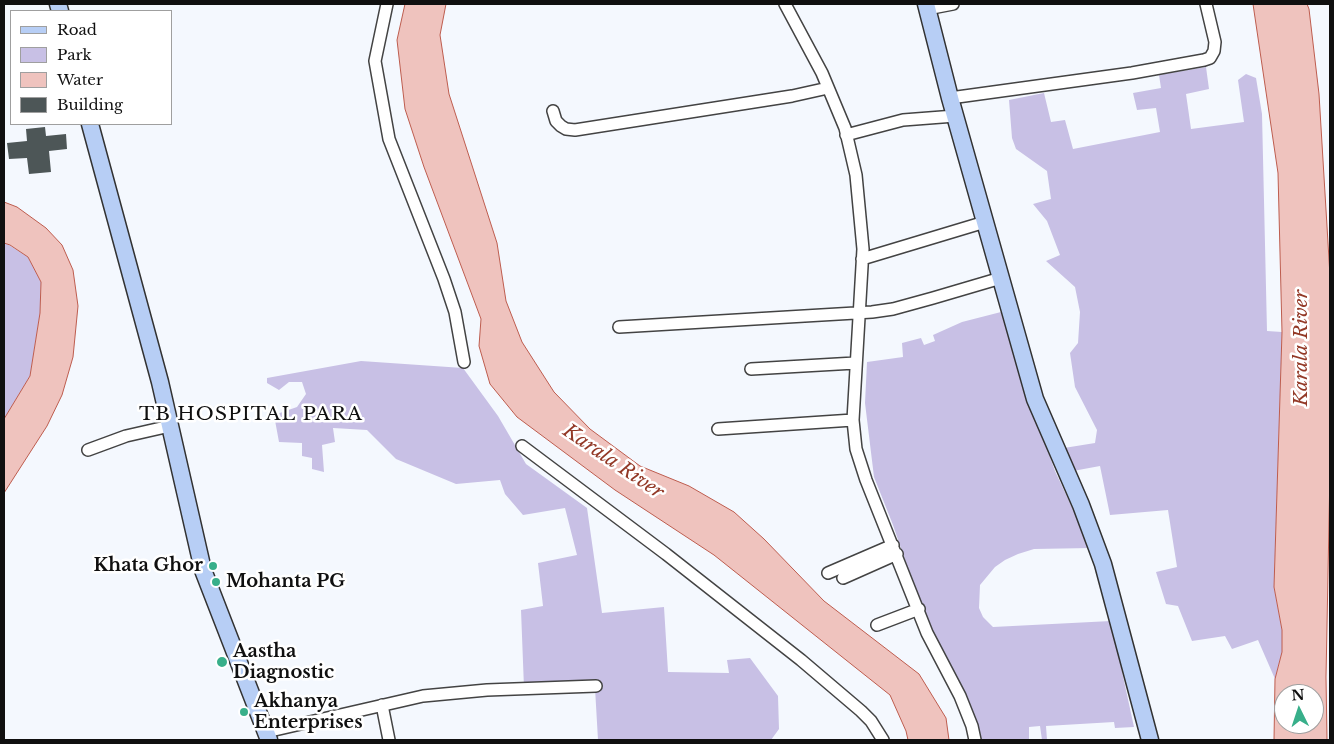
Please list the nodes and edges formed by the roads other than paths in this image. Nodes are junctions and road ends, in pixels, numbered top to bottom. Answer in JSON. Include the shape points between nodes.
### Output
{"nodes":[{"id":1,"x":387,"y":4,"type":"edge"},
{"id":2,"x":785,"y":4,"type":"edge"},
{"id":3,"x":953,"y":4,"type":"edge"},
{"id":4,"x":1206,"y":4,"type":"edge"},
{"id":5,"x":926,"y":6,"type":"edge"},
{"id":6,"x":828,"y":88,"type":"junction"},
{"id":7,"x":950,"y":98,"type":"junction"},
{"id":8,"x":553,"y":111,"type":"dead end"},
{"id":9,"x":955,"y":116,"type":"junction"},
{"id":10,"x":90,"y":125,"type":"edge"},
{"id":11,"x":846,"y":135,"type":"junction"},
{"id":12,"x":985,"y":222,"type":"junction"},
{"id":13,"x":862,"y":259,"type":"junction"},
{"id":14,"x":1001,"y":278,"type":"junction"},
{"id":15,"x":858,"y":313,"type":"junction"},
{"id":16,"x":620,"y":327,"type":"dead end"},
{"id":17,"x":464,"y":362,"type":"dead end"},
{"id":18,"x":856,"y":363,"type":"junction"},
{"id":19,"x":751,"y":369,"type":"dead end"},
{"id":20,"x":853,"y":420,"type":"junction"},
{"id":21,"x":170,"y":426,"type":"junction"},
{"id":22,"x":718,"y":429,"type":"dead end"},
{"id":23,"x":522,"y":446,"type":"dead end"},
{"id":24,"x":88,"y":450,"type":"dead end"},
{"id":25,"x":895,"y":549,"type":"junction"},
{"id":26,"x":828,"y":573,"type":"dead end"},
{"id":27,"x":844,"y":578,"type":"dead end"},
{"id":28,"x":919,"y":609,"type":"junction"},
{"id":29,"x":877,"y":625,"type":"dead end"},
{"id":30,"x":596,"y":686,"type":"dead end"},
{"id":31,"x":382,"y":705,"type":"junction"},
{"id":32,"x":267,"y":736,"type":"edge"},
{"id":33,"x":390,"y":740,"type":"edge"},
{"id":34,"x":883,"y":740,"type":"edge"},
{"id":35,"x":975,"y":740,"type":"edge"},
{"id":36,"x":1150,"y":740,"type":"edge"}],
"edges":[{"from":1,"to":17,"type":"street","via":[[375,61],[389,139],[455,312]]},
{"from":2,"to":6,"type":"street"},
{"from":3,"to":5,"type":"street"},
{"from":4,"to":7,"type":"street","via":[[1215,42],[1210,58],[1132,73]]},
{"from":5,"to":7,"type":"main road"},
{"from":6,"to":8,"type":"street","via":[[575,130],[561,126]]},
{"from":6,"to":11,"type":"street"},
{"from":7,"to":9,"type":"main road"},
{"from":9,"to":11,"type":"street","via":[[903,120]]},
{"from":9,"to":12,"type":"main road"},
{"from":10,"to":21,"type":"main road"},
{"from":11,"to":13,"type":"street","via":[[858,192]]},
{"from":12,"to":13,"type":"street"},
{"from":12,"to":14,"type":"main road"},
{"from":13,"to":15,"type":"street"},
{"from":14,"to":15,"type":"street","via":[[893,308]]},
{"from":14,"to":36,"type":"main road","via":[[1038,410],[1103,564]]},
{"from":15,"to":16,"type":"street"},
{"from":15,"to":18,"type":"street"},
{"from":18,"to":19,"type":"street"},
{"from":18,"to":20,"type":"street"},
{"from":20,"to":22,"type":"street"},
{"from":20,"to":25,"type":"street","via":[[859,463]]},
{"from":21,"to":24,"type":"street","via":[[126,436]]},
{"from":21,"to":32,"type":"main road","via":[[203,570]]},
{"from":23,"to":34,"type":"street","via":[[801,660],[862,711]]},
{"from":25,"to":26,"type":"street"},
{"from":25,"to":27,"type":"street"},
{"from":25,"to":28,"type":"street"},
{"from":28,"to":29,"type":"street"},
{"from":28,"to":35,"type":"street","via":[[927,633],[960,696]]},
{"from":30,"to":31,"type":"street","via":[[461,692]]},
{"from":31,"to":32,"type":"street"},
{"from":31,"to":33,"type":"street"}]}
